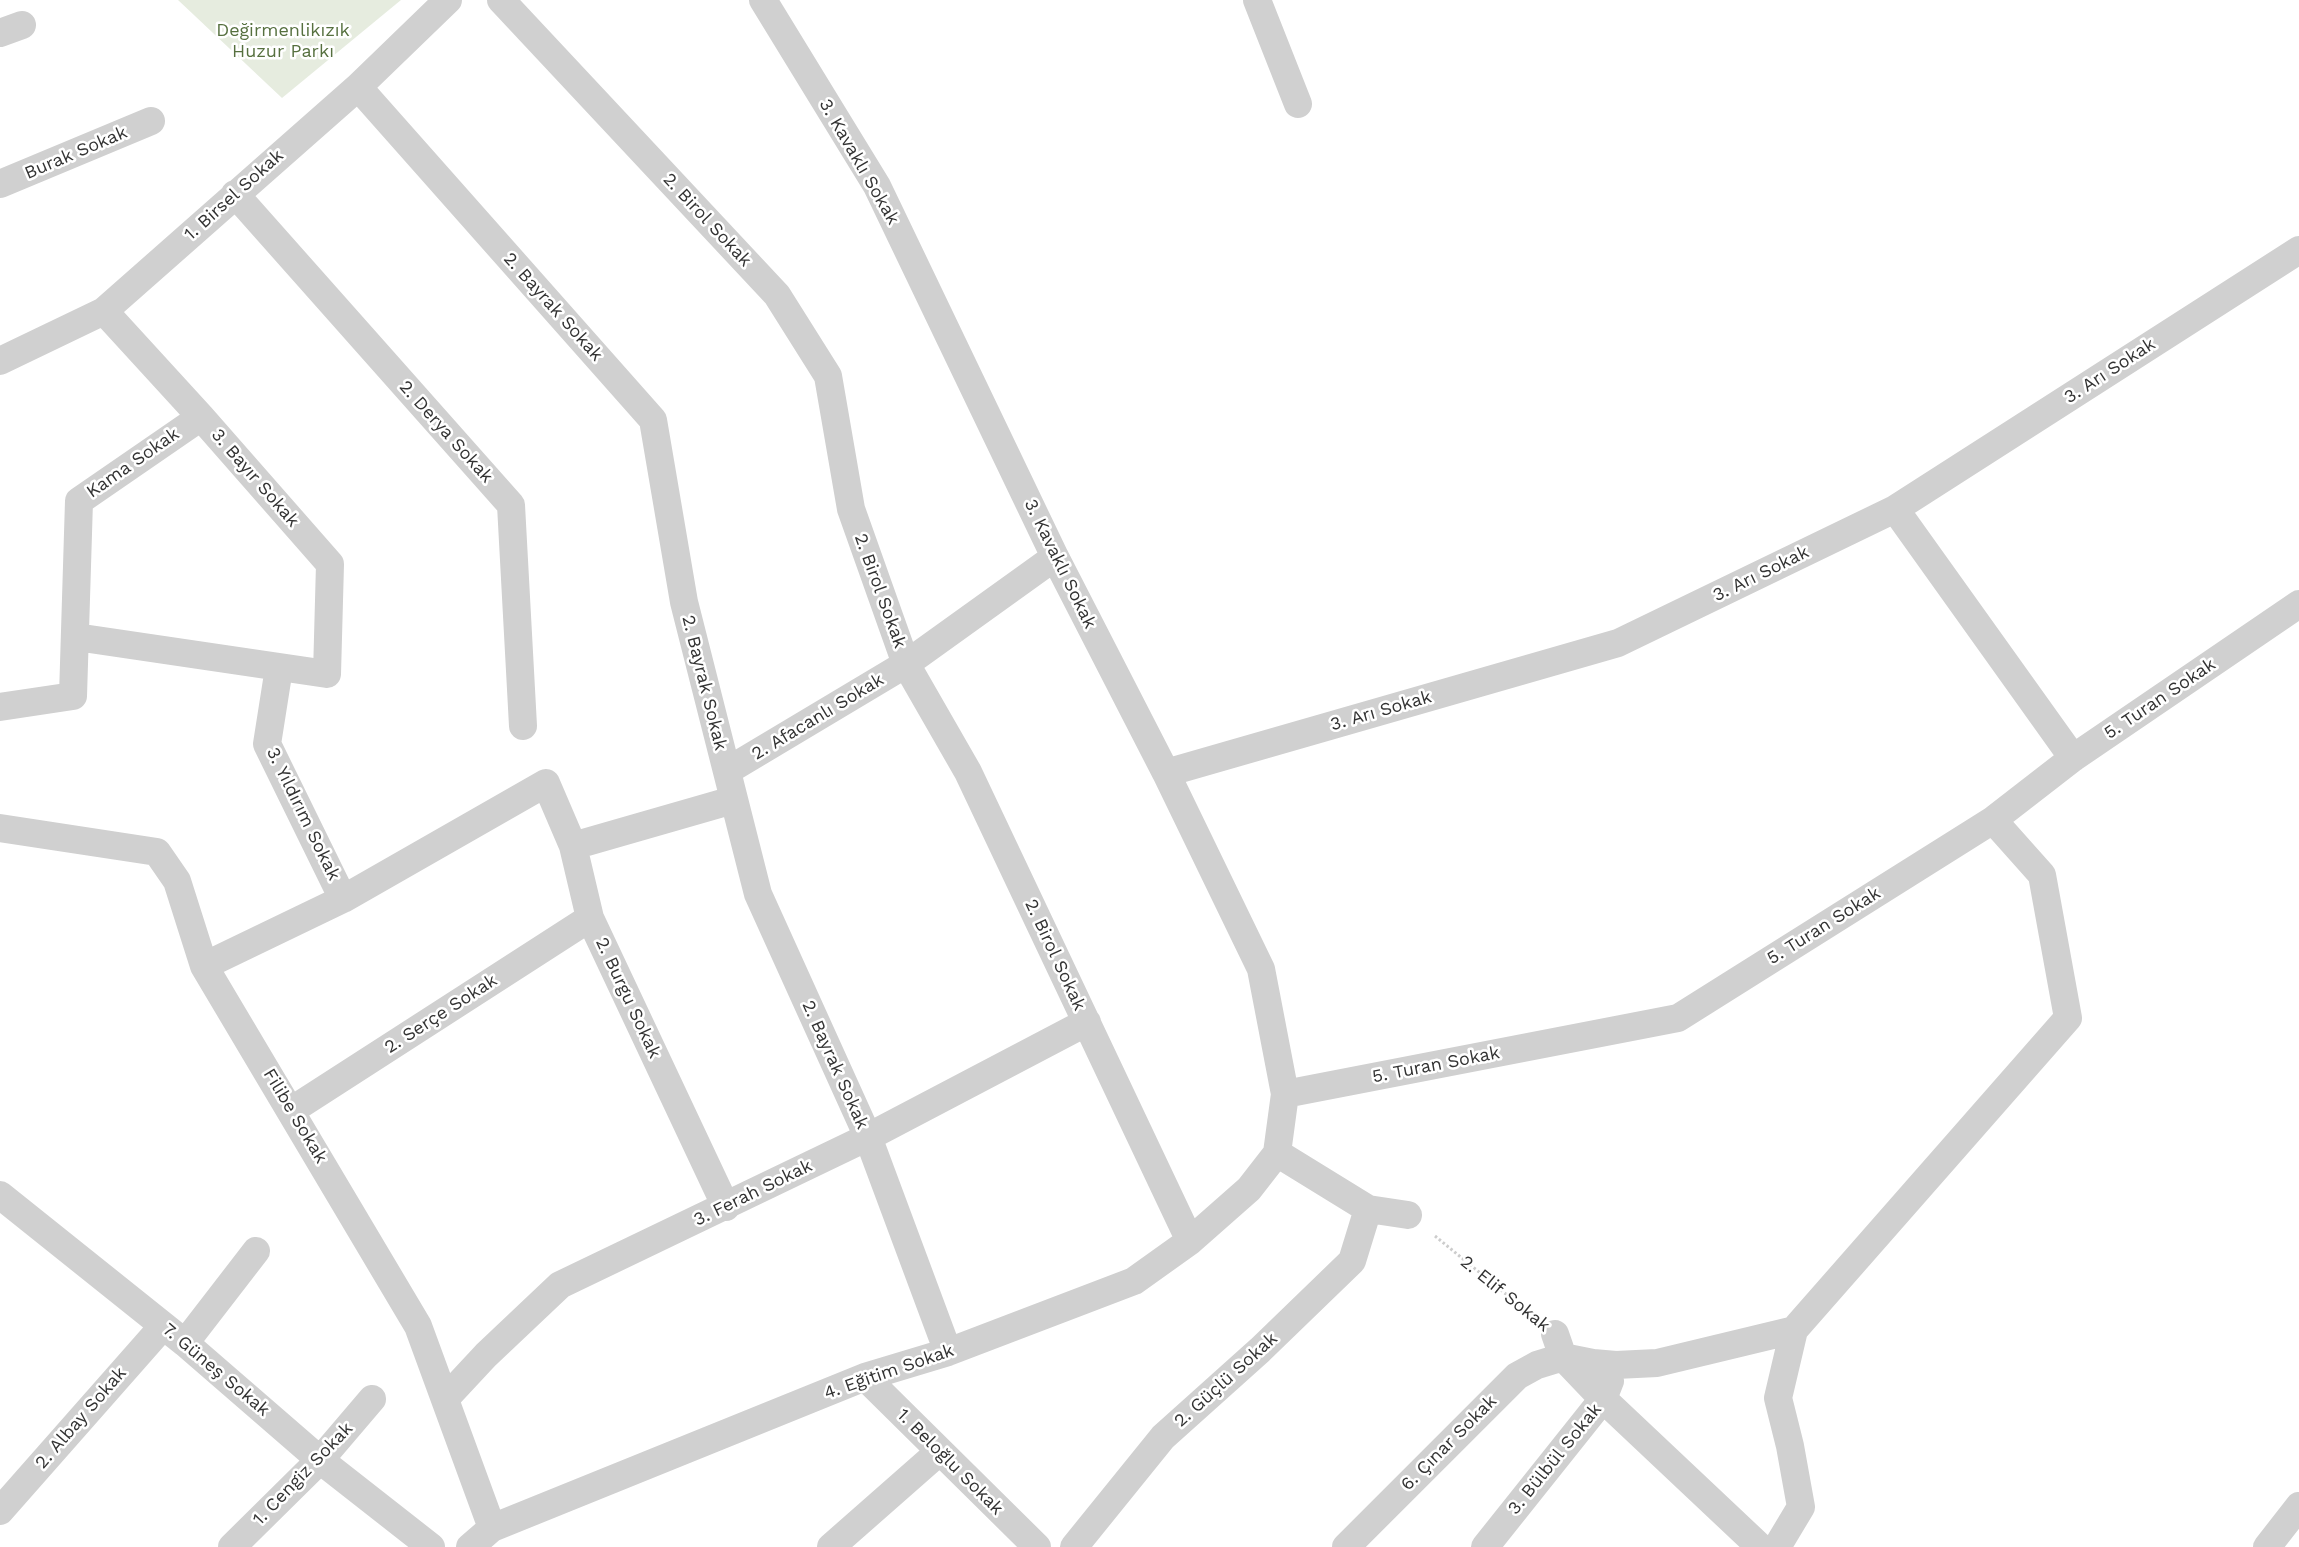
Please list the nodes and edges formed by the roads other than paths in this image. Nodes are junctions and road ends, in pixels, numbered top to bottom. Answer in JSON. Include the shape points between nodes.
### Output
{"nodes":[{"id":1,"x":448,"y":0,"type":"edge"},
{"id":2,"x":501,"y":0,"type":"edge"},
{"id":3,"x":763,"y":0,"type":"edge"},
{"id":4,"x":1258,"y":0,"type":"edge"},
{"id":5,"x":358,"y":87,"type":"junction"},
{"id":6,"x":1298,"y":104,"type":"dead end"},
{"id":7,"x":151,"y":121,"type":"dead end"},
{"id":8,"x":0,"y":184,"type":"edge"},
{"id":9,"x":235,"y":194,"type":"junction"},
{"id":10,"x":2299,"y":250,"type":"edge"},
{"id":11,"x":104,"y":311,"type":"junction"},
{"id":12,"x":0,"y":361,"type":"edge"},
{"id":13,"x":201,"y":417,"type":"junction"},
{"id":14,"x":1895,"y":509,"type":"junction"},
{"id":15,"x":1055,"y":557,"type":"junction"},
{"id":16,"x":2299,"y":604,"type":"edge"},
{"id":17,"x":76,"y":637,"type":"junction"},
{"id":18,"x":906,"y":664,"type":"junction"},
{"id":19,"x":278,"y":668,"type":"junction"},
{"id":20,"x":0,"y":707,"type":"edge"},
{"id":21,"x":523,"y":726,"type":"dead end"},
{"id":22,"x":2073,"y":758,"type":"junction"},
{"id":23,"x":726,"y":771,"type":"junction"},
{"id":24,"x":1166,"y":773,"type":"junction"},
{"id":25,"x":546,"y":783,"type":"joint"},
{"id":26,"x":733,"y":800,"type":"junction"},
{"id":27,"x":1993,"y":820,"type":"junction"},
{"id":28,"x":0,"y":828,"type":"edge"},
{"id":29,"x":573,"y":846,"type":"junction"},
{"id":30,"x":344,"y":899,"type":"junction"},
{"id":31,"x":590,"y":918,"type":"junction"},
{"id":32,"x":204,"y":966,"type":"junction"},
{"id":33,"x":1087,"y":1022,"type":"junction"},
{"id":34,"x":1285,"y":1094,"type":"junction"},
{"id":35,"x":292,"y":1110,"type":"junction"},
{"id":36,"x":868,"y":1137,"type":"junction"},
{"id":37,"x":1277,"y":1153,"type":"junction"},
{"id":38,"x":0,"y":1195,"type":"edge"},
{"id":39,"x":726,"y":1207,"type":"junction"},
{"id":40,"x":1368,"y":1209,"type":"junction"},
{"id":41,"x":1408,"y":1215,"type":"road end"},
{"id":42,"x":1190,"y":1241,"type":"junction"},
{"id":43,"x":256,"y":1251,"type":"dead end"},
{"id":44,"x":163,"y":1326,"type":"junction"},
{"id":45,"x":1794,"y":1330,"type":"junction"},
{"id":46,"x":185,"y":1342,"type":"junction"},
{"id":47,"x":1559,"y":1345,"type":"junction"},
{"id":48,"x":948,"y":1352,"type":"junction"},
{"id":49,"x":1616,"y":1365,"type":"junction"},
{"id":50,"x":865,"y":1377,"type":"junction"},
{"id":51,"x":372,"y":1399,"type":"dead end"},
{"id":52,"x":444,"y":1399,"type":"junction"},
{"id":53,"x":1603,"y":1399,"type":"junction"},
{"id":54,"x":939,"y":1452,"type":"junction"},
{"id":55,"x":320,"y":1460,"type":"junction"},
{"id":56,"x":2299,"y":1506,"type":"edge"},
{"id":57,"x":0,"y":1511,"type":"edge"},
{"id":58,"x":492,"y":1528,"type":"junction"},
{"id":59,"x":1746,"y":1542,"type":"edge"},
{"id":60,"x":232,"y":1547,"type":"edge"},
{"id":61,"x":431,"y":1547,"type":"edge"},
{"id":62,"x":470,"y":1547,"type":"edge"},
{"id":63,"x":831,"y":1547,"type":"edge"},
{"id":64,"x":1037,"y":1547,"type":"edge"},
{"id":65,"x":1074,"y":1547,"type":"edge"},
{"id":66,"x":1346,"y":1547,"type":"edge"},
{"id":67,"x":1485,"y":1547,"type":"edge"},
{"id":68,"x":1777,"y":1547,"type":"edge"},
{"id":69,"x":2268,"y":1547,"type":"edge"}],
"edges":[{"from":1,"to":5,"type":"street","name":"1. Birsel Sokak"},
{"from":2,"to":18,"type":"street","name":"2. Birol Sokak","via":[[777,295],[828,376],[851,509]]},
{"from":3,"to":15,"type":"street","name":"3. Kavaklı Sokak","via":[[877,186]]},
{"from":4,"to":6,"type":"street"},
{"from":5,"to":9,"type":"street","name":"1. Birsel Sokak"},
{"from":5,"to":23,"type":"street","name":"2. Bayrak Sokak","via":[[653,420],[684,602]]},
{"from":7,"to":8,"type":"street","name":"Burak Sokak"},
{"from":9,"to":11,"type":"street","name":"1. Birsel Sokak"},
{"from":9,"to":21,"type":"street","name":"2. Derya Sokak","via":[[511,505]]},
{"from":10,"to":14,"type":"street","name":"3. Arı Sokak"},
{"from":11,"to":12,"type":"street","name":"1. Birsel Sokak"},
{"from":11,"to":13,"type":"street","name":"3. Bayır Sokak"},
{"from":13,"to":17,"type":"street","name":"Kama Sokak","via":[[79,501]]},
{"from":13,"to":19,"type":"street","name":"3. Bayır Sokak","via":[[330,564],[327,674]]},
{"from":14,"to":22,"type":"street"},
{"from":14,"to":24,"type":"street","name":"3. Arı Sokak","via":[[1618,643]]},
{"from":15,"to":18,"type":"street","name":"2. Afacanlı Sokak"},
{"from":15,"to":24,"type":"street","name":"3. Kavaklı Sokak"},
{"from":16,"to":22,"type":"street","name":"5. Turan Sokak"},
{"from":17,"to":19,"type":"street"},
{"from":17,"to":20,"type":"street","name":"Kama Sokak","via":[[73,696]]},
{"from":18,"to":23,"type":"street","name":"2. Afacanlı Sokak"},
{"from":18,"to":33,"type":"street","name":"2. Birol Sokak","via":[[968,772]]},
{"from":19,"to":30,"type":"street","name":"3. Yıldırım Sokak","via":[[267,744]]},
{"from":22,"to":27,"type":"street","name":"5. Turan Sokak"},
{"from":23,"to":26,"type":"street","name":"2. Bayrak Sokak"},
{"from":24,"to":34,"type":"street","name":"3. Kavaklı Sokak","via":[[1261,970]]},
{"from":25,"to":29,"type":"street","name":"2. Burgu Sokak"},
{"from":25,"to":30,"type":"street","name":"3. Yıldırım Sokak"},
{"from":26,"to":29,"type":"street"},
{"from":26,"to":36,"type":"street","name":"2. Bayrak Sokak","via":[[758,894]]},
{"from":27,"to":34,"type":"street","name":"5. Turan Sokak","via":[[1678,1018]]},
{"from":27,"to":45,"type":"street","via":[[2042,874],[2068,1018]]},
{"from":28,"to":32,"type":"street","name":"Filibe Sokak","via":[[157,852],[176,881]]},
{"from":29,"to":31,"type":"street","name":"2. Burgu Sokak"},
{"from":30,"to":32,"type":"street","name":"3. Yıldırım Sokak"},
{"from":31,"to":35,"type":"street","name":"2. Serçe Sokak"},
{"from":31,"to":39,"type":"street","name":"2. Burgu Sokak"},
{"from":32,"to":35,"type":"street","name":"Filibe Sokak"},
{"from":33,"to":36,"type":"street","name":"3. Ferah Sokak"},
{"from":33,"to":42,"type":"street","name":"2. Birol Sokak"},
{"from":34,"to":37,"type":"street","name":"3. Kavaklı Sokak"},
{"from":35,"to":52,"type":"street","name":"Filibe Sokak","via":[[418,1326]]},
{"from":36,"to":39,"type":"street","name":"3. Ferah Sokak"},
{"from":36,"to":48,"type":"street","name":"2. Bayrak Sokak"},
{"from":37,"to":40,"type":"street"},
{"from":37,"to":42,"type":"street","name":"4. Eğitim Sokak","via":[[1249,1188]]},
{"from":38,"to":44,"type":"street","name":"7. Güneş Sokak"},
{"from":39,"to":52,"type":"street","name":"3. Ferah Sokak","via":[[560,1285]]},
{"from":40,"to":41,"type":"street"},
{"from":40,"to":65,"type":"street","name":"2. Güçlü Sokak","via":[[1352,1262],[1163,1437]]},
{"from":42,"to":48,"type":"street","name":"4. Eğitim Sokak","via":[[1134,1281]]},
{"from":43,"to":46,"type":"street"},
{"from":44,"to":46,"type":"street","name":"7. Güneş Sokak"},
{"from":44,"to":57,"type":"street","name":"2. Albay Sokak"},
{"from":45,"to":49,"type":"street","via":[[1657,1363]]},
{"from":45,"to":68,"type":"street","via":[[1778,1398],[1801,1507]]},
{"from":46,"to":55,"type":"street","name":"7. Güneş Sokak"},
{"from":47,"to":49,"type":"street","via":[[1593,1363]]},
{"from":47,"to":53,"type":"street"},
{"from":47,"to":66,"type":"street","name":"6. Çınar Sokak","via":[[1537,1365],[1517,1376]]},
{"from":48,"to":50,"type":"street","name":"4. Eğitim Sokak"},
{"from":49,"to":53,"type":"street","name":"3. Bülbül Sokak"},
{"from":50,"to":54,"type":"street","name":"1. Beloğlu Sokak"},
{"from":50,"to":58,"type":"street","name":"4. Eğitim Sokak"},
{"from":51,"to":55,"type":"street","name":"1. Cengiz Sokak"},
{"from":52,"to":58,"type":"street","name":"Filibe Sokak"},
{"from":53,"to":59,"type":"street"},
{"from":53,"to":67,"type":"street","name":"3. Bülbül Sokak"},
{"from":54,"to":63,"type":"street"},
{"from":54,"to":64,"type":"street","name":"1. Beloğlu Sokak"},
{"from":55,"to":60,"type":"street","name":"1. Cengiz Sokak"},
{"from":55,"to":61,"type":"street","name":"7. Güneş Sokak"},
{"from":56,"to":69,"type":"street"},
{"from":58,"to":62,"type":"street","name":"4. Eğitim Sokak"}]}
